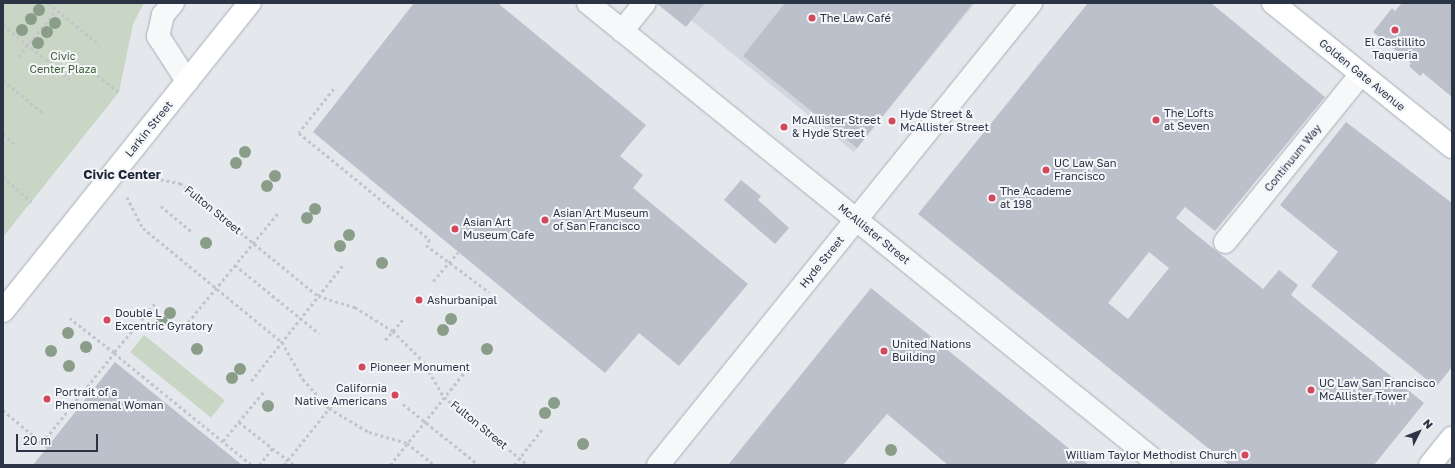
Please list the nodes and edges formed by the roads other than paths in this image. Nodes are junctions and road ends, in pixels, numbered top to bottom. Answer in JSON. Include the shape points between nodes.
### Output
{"nodes":[{"id":1,"x":173,"y":3,"type":"edge"},
{"id":2,"x":250,"y":3,"type":"edge"},
{"id":3,"x":588,"y":3,"type":"edge"},
{"id":4,"x":645,"y":3,"type":"edge"},
{"id":5,"x":1031,"y":3,"type":"edge"},
{"id":6,"x":1273,"y":3,"type":"edge"},
{"id":7,"x":622,"y":31,"type":"junction"},
{"id":8,"x":1361,"y":74,"type":"junction"},
{"id":9,"x":187,"y":81,"type":"junction"},
{"id":10,"x":1452,"y":147,"type":"edge"},
{"id":11,"x":856,"y":220,"type":"junction"},
{"id":12,"x":1224,"y":242,"type":"dead end"},
{"id":13,"x":3,"y":311,"type":"edge"},
{"id":14,"x":1452,"y":438,"type":"edge"},
{"id":15,"x":658,"y":465,"type":"edge"},
{"id":16,"x":1160,"y":465,"type":"edge"},
{"id":17,"x":1430,"y":465,"type":"edge"}],
"edges":[{"from":1,"to":9,"type":"street","via":[[163,15],[158,36]]},
{"from":2,"to":9,"type":"main road","name":"Larkin Street"},
{"from":3,"to":7,"type":"street","name":"McAllister Street"},
{"from":4,"to":7,"type":"street"},
{"from":5,"to":11,"type":"street","name":"Hyde Street"},
{"from":6,"to":8,"type":"main road","name":"Golden Gate Avenue"},
{"from":7,"to":11,"type":"street","name":"McAllister Street"},
{"from":8,"to":10,"type":"main road","name":"Golden Gate Avenue"},
{"from":8,"to":12,"type":"street","name":"Continuum Way"},
{"from":9,"to":13,"type":"main road","name":"Larkin Street"},
{"from":11,"to":15,"type":"street","name":"Hyde Street"},
{"from":11,"to":16,"type":"street","name":"McAllister Street"},
{"from":14,"to":17,"type":"main road"}]}
